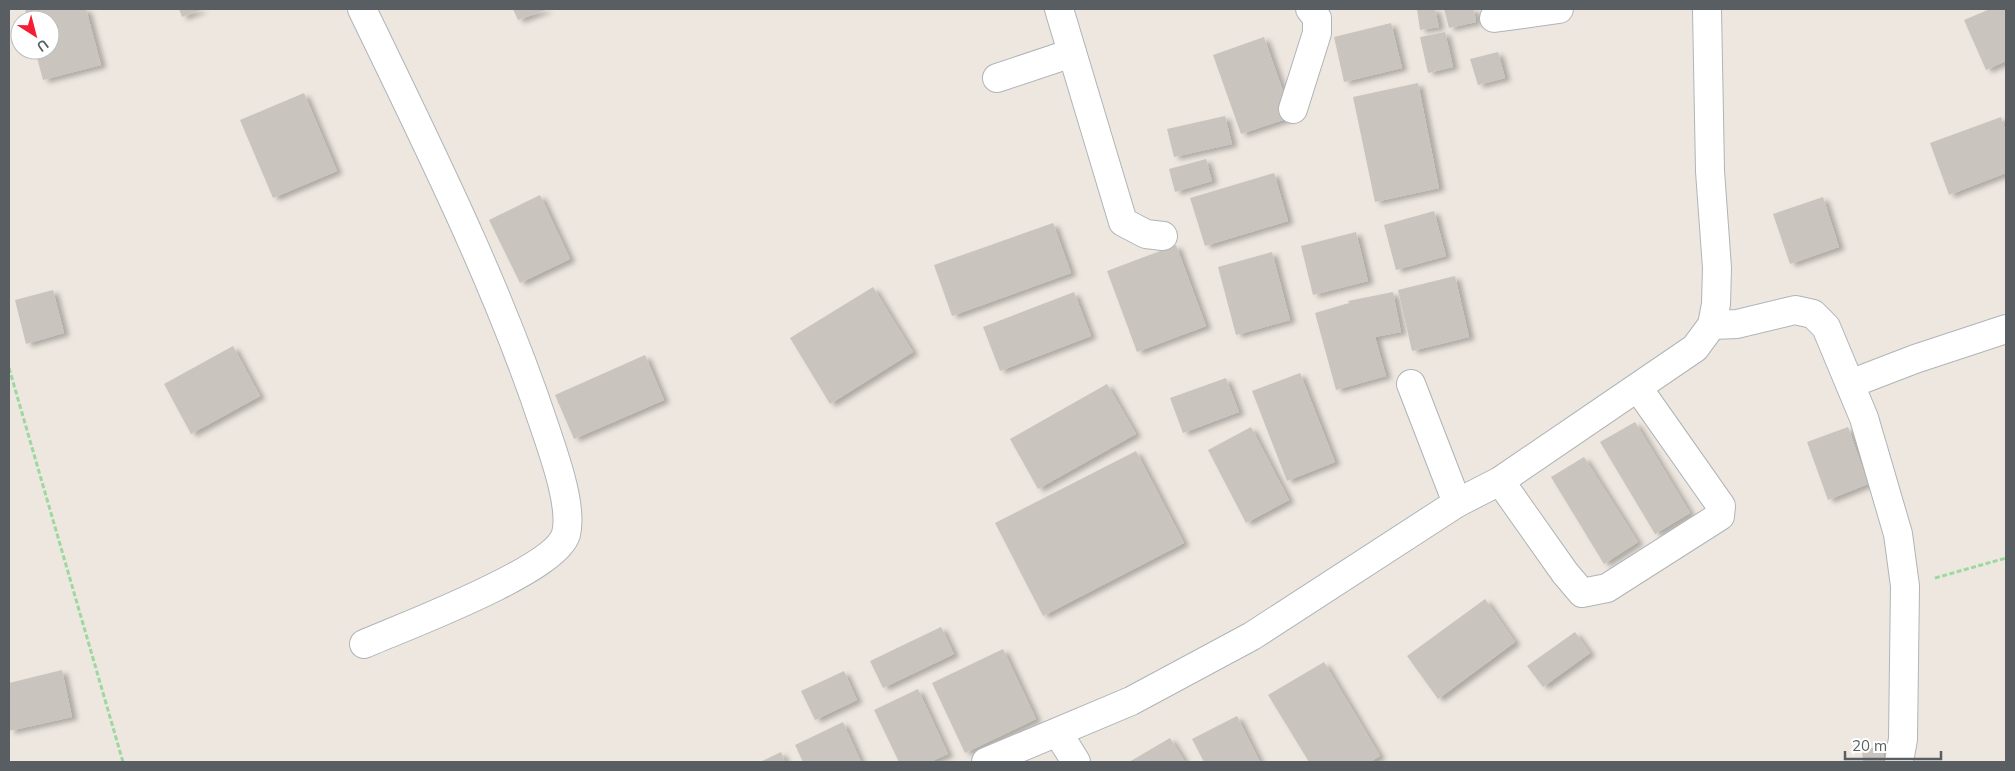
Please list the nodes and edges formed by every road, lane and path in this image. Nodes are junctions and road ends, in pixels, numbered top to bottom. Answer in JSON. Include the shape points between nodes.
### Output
{"nodes":[{"id":1,"x":362,"y":9,"type":"edge"},
{"id":2,"x":1059,"y":9,"type":"edge"},
{"id":3,"x":1310,"y":9,"type":"edge"},
{"id":4,"x":1559,"y":9,"type":"edge"},
{"id":5,"x":1707,"y":9,"type":"edge"},
{"id":6,"x":1494,"y":18,"type":"dead end"},
{"id":7,"x":1072,"y":53,"type":"junction"},
{"id":8,"x":997,"y":78,"type":"dead end"},
{"id":9,"x":1293,"y":109,"type":"dead end"},
{"id":10,"x":1163,"y":236,"type":"dead end"},
{"id":11,"x":1712,"y":326,"type":"junction"},
{"id":12,"x":2006,"y":329,"type":"edge"},
{"id":13,"x":9,"y":368,"type":"edge"},
{"id":14,"x":1410,"y":384,"type":"dead end"},
{"id":15,"x":1850,"y":384,"type":"junction"},
{"id":16,"x":1638,"y":388,"type":"junction"},
{"id":17,"x":1500,"y":481,"type":"junction"},
{"id":18,"x":1457,"y":503,"type":"junction"},
{"id":19,"x":2006,"y":558,"type":"edge"},
{"id":20,"x":1906,"y":586,"type":"junction"},
{"id":21,"x":364,"y":644,"type":"dead end"},
{"id":22,"x":1058,"y":733,"type":"junction"},
{"id":23,"x":123,"y":762,"type":"edge"},
{"id":24,"x":986,"y":762,"type":"edge"},
{"id":25,"x":1076,"y":762,"type":"edge"},
{"id":26,"x":1898,"y":762,"type":"edge"}],
"edges":[{"from":1,"to":21,"type":"street","via":[[488,278],[530,384],[556,463],[566,506],[566,535],[548,558],[520,576]]},
{"from":2,"to":7,"type":"street"},
{"from":3,"to":9,"type":"street","via":[[1317,18],[1317,33]]},
{"from":4,"to":6,"type":"street"},
{"from":5,"to":11,"type":"street","via":[[1710,171],[1717,268]]},
{"from":7,"to":8,"type":"street"},
{"from":7,"to":10,"type":"street","via":[[1122,222],[1146,234]]},
{"from":11,"to":15,"type":"street","via":[[1737,324],[1795,310],[1813,314],[1826,327]]},
{"from":11,"to":16,"type":"street","via":[[1695,348]]},
{"from":12,"to":15,"type":"street"},
{"from":13,"to":23,"type":"path"},
{"from":14,"to":18,"type":"street"},
{"from":15,"to":20,"type":"street","via":[[1879,462],[1898,534]]},
{"from":16,"to":17,"type":"street"},
{"from":16,"to":17,"type":"street","via":[[1721,506],[1720,516],[1607,588],[1582,593]]},
{"from":17,"to":18,"type":"street"},
{"from":18,"to":22,"type":"street","via":[[1252,636],[1131,701]]},
{"from":19,"to":20,"type":"path"},
{"from":20,"to":26,"type":"street","via":[[1902,739]]},
{"from":22,"to":24,"type":"street"},
{"from":22,"to":25,"type":"street"}]}
